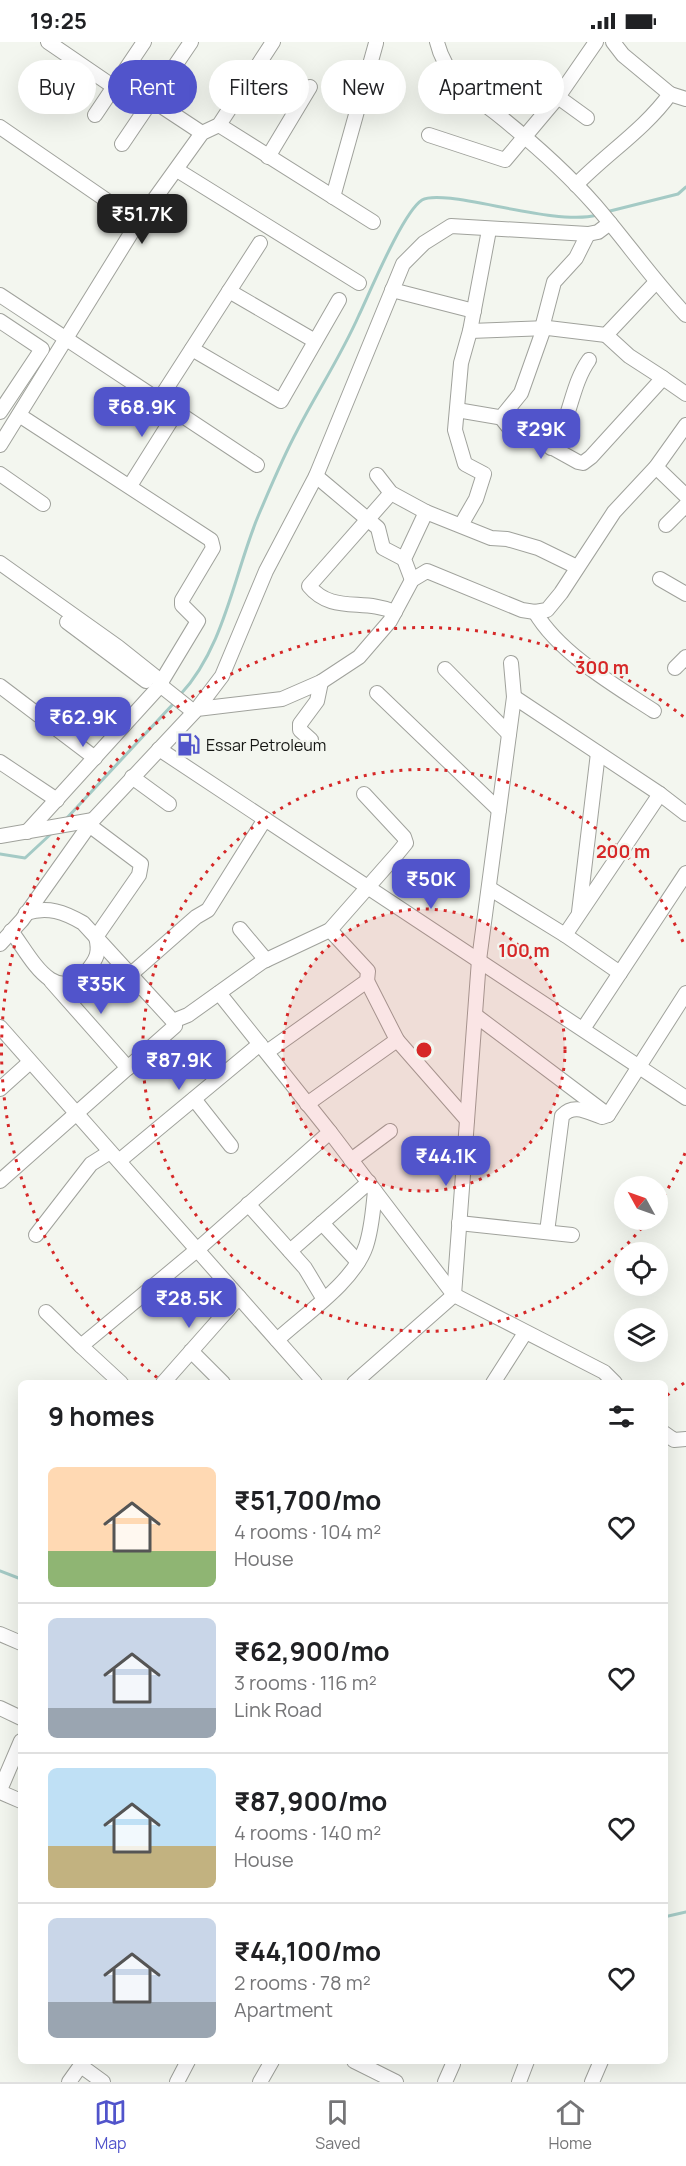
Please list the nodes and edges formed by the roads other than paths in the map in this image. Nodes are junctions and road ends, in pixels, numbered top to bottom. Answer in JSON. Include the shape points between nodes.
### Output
{"nodes":[{"id":1,"x":48,"y":42,"type":"edge"},
{"id":2,"x":144,"y":42,"type":"edge"},
{"id":3,"x":191,"y":42,"type":"edge"},
{"id":4,"x":273,"y":42,"type":"edge"},
{"id":5,"x":437,"y":42,"type":"edge"},
{"id":6,"x":596,"y":42,"type":"edge"},
{"id":7,"x":612,"y":42,"type":"edge"},
{"id":8,"x":376,"y":43,"type":"edge"},
{"id":9,"x":132,"y":60,"type":"edge"},
{"id":10,"x":179,"y":60,"type":"edge"},
{"id":11,"x":108,"y":83,"type":"edge"},
{"id":12,"x":310,"y":87,"type":"dead end"},
{"id":13,"x":564,"y":88,"type":"edge"},
{"id":14,"x":670,"y":94,"type":"junction"},
{"id":15,"x":108,"y":96,"type":"edge"},
{"id":16,"x":686,"y":99,"type":"edge"},
{"id":17,"x":564,"y":101,"type":"edge"},
{"id":18,"x":142,"y":114,"type":"edge"},
{"id":19,"x":173,"y":114,"type":"edge"},
{"id":20,"x":544,"y":114,"type":"edge"},
{"id":21,"x":95,"y":115,"type":"dead end"},
{"id":22,"x":587,"y":118,"type":"dead end"},
{"id":23,"x":219,"y":125,"type":"junction"},
{"id":24,"x":0,"y":127,"type":"edge"},
{"id":25,"x":202,"y":133,"type":"junction"},
{"id":26,"x":429,"y":135,"type":"dead end"},
{"id":27,"x":526,"y":137,"type":"junction"},
{"id":28,"x":122,"y":144,"type":"dead end"},
{"id":29,"x":268,"y":157,"type":"junction"},
{"id":30,"x":177,"y":170,"type":"junction"},
{"id":31,"x":576,"y":185,"type":"junction"},
{"id":32,"x":333,"y":197,"type":"junction"},
{"id":33,"x":607,"y":220,"type":"junction"},
{"id":34,"x":138,"y":222,"type":"junction"},
{"id":35,"x":373,"y":222,"type":"dead end"},
{"id":36,"x":489,"y":230,"type":"junction"},
{"id":37,"x":588,"y":234,"type":"junction"},
{"id":38,"x":260,"y":243,"type":"dead end"},
{"id":39,"x":656,"y":282,"type":"junction"},
{"id":40,"x":358,"y":283,"type":"dead end"},
{"id":41,"x":392,"y":290,"type":"junction"},
{"id":42,"x":229,"y":291,"type":"junction"},
{"id":43,"x":0,"y":295,"type":"edge"},
{"id":44,"x":339,"y":300,"type":"dead end"},
{"id":45,"x":474,"y":311,"type":"junction"},
{"id":46,"x":686,"y":315,"type":"edge"},
{"id":47,"x":0,"y":321,"type":"edge"},
{"id":48,"x":543,"y":328,"type":"junction"},
{"id":49,"x":470,"y":331,"type":"junction"},
{"id":50,"x":606,"y":335,"type":"junction"},
{"id":51,"x":65,"y":336,"type":"junction"},
{"id":52,"x":315,"y":342,"type":"junction"},
{"id":53,"x":192,"y":349,"type":"junction"},
{"id":54,"x":589,"y":360,"type":"dead end"},
{"id":55,"x":663,"y":378,"type":"junction"},
{"id":56,"x":686,"y":394,"type":"edge"},
{"id":57,"x":159,"y":400,"type":"junction"},
{"id":58,"x":457,"y":410,"type":"junction"},
{"id":59,"x":177,"y":411,"type":"junction"},
{"id":60,"x":0,"y":412,"type":"edge"},
{"id":61,"x":19,"y":415,"type":"junction"},
{"id":62,"x":504,"y":418,"type":"junction"},
{"id":63,"x":686,"y":425,"type":"edge"},
{"id":64,"x":0,"y":445,"type":"edge"},
{"id":65,"x":552,"y":448,"type":"junction"},
{"id":66,"x":257,"y":465,"type":"dead end"},
{"id":67,"x":656,"y":467,"type":"junction"},
{"id":68,"x":0,"y":474,"type":"edge"},
{"id":69,"x":377,"y":475,"type":"dead end"},
{"id":70,"x":316,"y":476,"type":"junction"},
{"id":71,"x":134,"y":481,"type":"dead end"},
{"id":72,"x":391,"y":493,"type":"junction"},
{"id":73,"x":686,"y":496,"type":"edge"},
{"id":74,"x":43,"y":504,"type":"dead end"},
{"id":75,"x":686,"y":505,"type":"edge"},
{"id":76,"x":426,"y":512,"type":"junction"},
{"id":77,"x":367,"y":519,"type":"junction"},
{"id":78,"x":461,"y":525,"type":"junction"},
{"id":79,"x":666,"y":525,"type":"dead end"},
{"id":80,"x":404,"y":560,"type":"junction"},
{"id":81,"x":0,"y":563,"type":"edge"},
{"id":82,"x":577,"y":567,"type":"junction"},
{"id":83,"x":0,"y":572,"type":"edge"},
{"id":84,"x":660,"y":579,"type":"dead end"},
{"id":85,"x":412,"y":580,"type":"junction"},
{"id":86,"x":686,"y":594,"type":"edge"},
{"id":87,"x":394,"y":612,"type":"junction"},
{"id":88,"x":535,"y":612,"type":"junction"},
{"id":89,"x":686,"y":657,"type":"edge"},
{"id":90,"x":511,"y":663,"type":"dead end"},
{"id":91,"x":675,"y":668,"type":"dead end"},
{"id":92,"x":445,"y":669,"type":"dead end"},
{"id":93,"x":321,"y":682,"type":"junction"},
{"id":94,"x":0,"y":686,"type":"edge"},
{"id":95,"x":160,"y":686,"type":"junction"},
{"id":96,"x":377,"y":693,"type":"dead end"},
{"id":97,"x":514,"y":697,"type":"junction"},
{"id":98,"x":195,"y":710,"type":"junction"},
{"id":99,"x":654,"y":711,"type":"dead end"},
{"id":100,"x":509,"y":734,"type":"junction"},
{"id":101,"x":311,"y":740,"type":"dead end"},
{"id":102,"x":159,"y":749,"type":"junction"},
{"id":103,"x":598,"y":753,"type":"junction"},
{"id":104,"x":95,"y":758,"type":"junction"},
{"id":105,"x":0,"y":762,"type":"edge"},
{"id":106,"x":132,"y":777,"type":"junction"},
{"id":107,"x":363,"y":794,"type":"dead end"},
{"id":108,"x":660,"y":794,"type":"junction"},
{"id":109,"x":57,"y":800,"type":"junction"},
{"id":110,"x":169,"y":804,"type":"dead end"},
{"id":111,"x":499,"y":810,"type":"junction"},
{"id":112,"x":686,"y":814,"type":"edge"},
{"id":113,"x":265,"y":819,"type":"junction"},
{"id":114,"x":87,"y":822,"type":"junction"},
{"id":115,"x":33,"y":832,"type":"junction"},
{"id":116,"x":0,"y":836,"type":"edge"},
{"id":117,"x":686,"y":873,"type":"edge"},
{"id":118,"x":368,"y":887,"type":"junction"},
{"id":119,"x":489,"y":888,"type":"junction"},
{"id":120,"x":26,"y":913,"type":"junction"},
{"id":121,"x":578,"y":916,"type":"junction"},
{"id":122,"x":240,"y":929,"type":"dead end"},
{"id":123,"x":330,"y":930,"type":"junction"},
{"id":124,"x":11,"y":932,"type":"junction"},
{"id":125,"x":565,"y":935,"type":"junction"},
{"id":126,"x":96,"y":937,"type":"junction"},
{"id":127,"x":0,"y":944,"type":"edge"},
{"id":128,"x":266,"y":960,"type":"junction"},
{"id":129,"x":479,"y":960,"type":"junction"},
{"id":130,"x":620,"y":973,"type":"junction"},
{"id":131,"x":130,"y":975,"type":"junction"},
{"id":132,"x":51,"y":981,"type":"junction"},
{"id":133,"x":367,"y":981,"type":"junction"},
{"id":134,"x":219,"y":993,"type":"junction"},
{"id":135,"x":686,"y":993,"type":"edge"},
{"id":136,"x":475,"y":1015,"type":"junction"},
{"id":137,"x":173,"y":1021,"type":"junction"},
{"id":138,"x":0,"y":1027,"type":"edge"},
{"id":139,"x":583,"y":1029,"type":"junction"},
{"id":140,"x":397,"y":1040,"type":"junction"},
{"id":141,"x":263,"y":1048,"type":"junction"},
{"id":142,"x":30,"y":1062,"type":"junction"},
{"id":143,"x":128,"y":1068,"type":"junction"},
{"id":144,"x":641,"y":1068,"type":"junction"},
{"id":145,"x":0,"y":1089,"type":"edge"},
{"id":146,"x":194,"y":1098,"type":"junction"},
{"id":147,"x":686,"y":1098,"type":"edge"},
{"id":148,"x":308,"y":1104,"type":"junction"},
{"id":149,"x":74,"y":1114,"type":"junction"},
{"id":150,"x":608,"y":1115,"type":"junction"},
{"id":151,"x":467,"y":1120,"type":"junction"},
{"id":152,"x":390,"y":1131,"type":"dead end"},
{"id":153,"x":330,"y":1132,"type":"junction"},
{"id":154,"x":231,"y":1146,"type":"dead end"},
{"id":155,"x":114,"y":1157,"type":"junction"},
{"id":156,"x":351,"y":1160,"type":"junction"},
{"id":157,"x":0,"y":1181,"type":"edge"},
{"id":158,"x":372,"y":1186,"type":"junction"},
{"id":159,"x":248,"y":1204,"type":"junction"},
{"id":160,"x":322,"y":1223,"type":"junction"},
{"id":161,"x":459,"y":1223,"type":"junction"},
{"id":162,"x":547,"y":1232,"type":"junction"},
{"id":163,"x":36,"y":1235,"type":"dead end"},
{"id":164,"x":572,"y":1235,"type":"dead end"},
{"id":165,"x":198,"y":1249,"type":"junction"},
{"id":166,"x":290,"y":1251,"type":"junction"},
{"id":167,"x":358,"y":1262,"type":"junction"},
{"id":168,"x":454,"y":1295,"type":"junction"},
{"id":169,"x":239,"y":1297,"type":"junction"},
{"id":170,"x":323,"y":1298,"type":"junction"},
{"id":171,"x":46,"y":1312,"type":"dead end"},
{"id":172,"x":525,"y":1333,"type":"junction"},
{"id":173,"x":277,"y":1340,"type":"junction"},
{"id":174,"x":81,"y":1346,"type":"junction"},
{"id":175,"x":191,"y":1351,"type":"junction"},
{"id":176,"x":601,"y":1378,"type":"edge"},
{"id":177,"x":119,"y":1380,"type":"edge"},
{"id":178,"x":166,"y":1380,"type":"edge"},
{"id":179,"x":220,"y":1380,"type":"edge"},
{"id":180,"x":312,"y":1380,"type":"edge"},
{"id":181,"x":357,"y":1380,"type":"edge"},
{"id":182,"x":495,"y":1380,"type":"edge"},
{"id":183,"x":668,"y":1436,"type":"edge"},
{"id":184,"x":686,"y":1439,"type":"edge"},
{"id":185,"x":0,"y":1634,"type":"edge"},
{"id":186,"x":18,"y":1642,"type":"edge"},
{"id":187,"x":0,"y":1708,"type":"edge"},
{"id":188,"x":18,"y":1714,"type":"edge"},
{"id":189,"x":18,"y":1748,"type":"edge"},
{"id":190,"x":0,"y":1791,"type":"edge"},
{"id":191,"x":18,"y":1800,"type":"edge"},
{"id":192,"x":81,"y":2064,"type":"edge"},
{"id":193,"x":83,"y":2064,"type":"edge"},
{"id":194,"x":186,"y":2064,"type":"edge"},
{"id":195,"x":270,"y":2064,"type":"edge"},
{"id":196,"x":360,"y":2064,"type":"edge"},
{"id":197,"x":453,"y":2064,"type":"dead end"},
{"id":198,"x":526,"y":2064,"type":"edge"},
{"id":199,"x":600,"y":2064,"type":"edge"},
{"id":200,"x":69,"y":2082,"type":"edge"},
{"id":201,"x":103,"y":2082,"type":"edge"},
{"id":202,"x":177,"y":2082,"type":"edge"},
{"id":203,"x":260,"y":2082,"type":"edge"},
{"id":204,"x":396,"y":2082,"type":"edge"},
{"id":205,"x":445,"y":2082,"type":"edge"},
{"id":206,"x":519,"y":2082,"type":"edge"},
{"id":207,"x":592,"y":2082,"type":"edge"}],
"edges":[{"from":1,"to":11,"type":"street"},
{"from":2,"to":9,"type":"street"},
{"from":3,"to":10,"type":"street"},
{"from":4,"to":23,"type":"street"},
{"from":5,"to":27,"type":"street","via":[[446,67],[463,87]]},
{"from":6,"to":13,"type":"street"},
{"from":7,"to":14,"type":"street"},
{"from":8,"to":32,"type":"street"},
{"from":12,"to":29,"type":"street"},
{"from":14,"to":16,"type":"street"},
{"from":14,"to":31,"type":"street"},
{"from":15,"to":21,"type":"street"},
{"from":17,"to":22,"type":"street"},
{"from":18,"to":28,"type":"street"},
{"from":19,"to":25,"type":"street"},
{"from":20,"to":27,"type":"street"},
{"from":23,"to":25,"type":"street"},
{"from":23,"to":29,"type":"street"},
{"from":24,"to":34,"type":"street"},
{"from":25,"to":30,"type":"street"},
{"from":26,"to":27,"type":"street","via":[[506,160]]},
{"from":27,"to":31,"type":"street"},
{"from":29,"to":32,"type":"street"},
{"from":30,"to":34,"type":"street"},
{"from":30,"to":40,"type":"street"},
{"from":31,"to":33,"type":"street"},
{"from":32,"to":35,"type":"street"},
{"from":33,"to":37,"type":"street","via":[[598,232]]},
{"from":33,"to":39,"type":"street"},
{"from":34,"to":51,"type":"street"},
{"from":36,"to":37,"type":"street"},
{"from":36,"to":41,"type":"street","via":[[451,226],[423,243],[403,264]]},
{"from":36,"to":45,"type":"street"},
{"from":37,"to":48,"type":"street","via":[[576,258],[554,282]]},
{"from":38,"to":42,"type":"street"},
{"from":39,"to":46,"type":"street"},
{"from":39,"to":50,"type":"street"},
{"from":41,"to":45,"type":"street"},
{"from":41,"to":70,"type":"street"},
{"from":42,"to":52,"type":"street"},
{"from":42,"to":53,"type":"street"},
{"from":43,"to":51,"type":"street"},
{"from":44,"to":52,"type":"street"},
{"from":45,"to":49,"type":"street"},
{"from":47,"to":60,"type":"street","via":[[42,349]]},
{"from":48,"to":49,"type":"street"},
{"from":48,"to":50,"type":"street"},
{"from":48,"to":62,"type":"street","via":[[521,393]]},
{"from":49,"to":58,"type":"street","via":[[461,363]]},
{"from":50,"to":55,"type":"street"},
{"from":51,"to":57,"type":"street"},
{"from":51,"to":61,"type":"street"},
{"from":52,"to":53,"type":"street","via":[[281,401]]},
{"from":53,"to":57,"type":"street"},
{"from":54,"to":65,"type":"street","via":[[579,375],[566,425]]},
{"from":55,"to":56,"type":"street"},
{"from":55,"to":65,"type":"street","via":[[583,463]]},
{"from":57,"to":59,"type":"street"},
{"from":58,"to":62,"type":"street"},
{"from":58,"to":78,"type":"street","via":[[455,430],[465,464],[484,474]]},
{"from":59,"to":66,"type":"street"},
{"from":59,"to":71,"type":"street"},
{"from":61,"to":64,"type":"street"},
{"from":61,"to":95,"type":"street","via":[[212,542],[212,551],[182,600],[182,605],[198,621]]},
{"from":62,"to":65,"type":"street","via":[[510,429],[533,436]]},
{"from":63,"to":67,"type":"street"},
{"from":67,"to":73,"type":"street"},
{"from":67,"to":82,"type":"street","via":[[614,512]]},
{"from":68,"to":74,"type":"street"},
{"from":69,"to":72,"type":"street"},
{"from":70,"to":77,"type":"street"},
{"from":70,"to":98,"type":"street","via":[[266,571],[222,676]]},
{"from":72,"to":76,"type":"street"},
{"from":72,"to":77,"type":"street"},
{"from":75,"to":79,"type":"street"},
{"from":76,"to":78,"type":"street"},
{"from":76,"to":80,"type":"street"},
{"from":77,"to":80,"type":"street","via":[[378,528],[383,548]]},
{"from":77,"to":87,"type":"street","via":[[309,586],[334,604],[375,604]]},
{"from":78,"to":82,"type":"street","via":[[491,538],[538,548]]},
{"from":80,"to":85,"type":"street"},
{"from":81,"to":95,"type":"street","via":[[118,647]]},
{"from":82,"to":88,"type":"street","via":[[547,610]]},
{"from":83,"to":95,"type":"street"},
{"from":84,"to":86,"type":"street"},
{"from":85,"to":87,"type":"street"},
{"from":85,"to":88,"type":"street","via":[[427,571]]},
{"from":87,"to":93,"type":"street","via":[[359,657]]},
{"from":88,"to":99,"type":"street","via":[[546,630],[610,682]]},
{"from":89,"to":91,"type":"street"},
{"from":90,"to":97,"type":"street"},
{"from":92,"to":100,"type":"street"},
{"from":93,"to":98,"type":"street","via":[[282,699]]},
{"from":93,"to":101,"type":"street","via":[[317,701],[300,724],[300,730]]},
{"from":94,"to":104,"type":"street"},
{"from":95,"to":98,"type":"street"},
{"from":95,"to":104,"type":"street"},
{"from":96,"to":111,"type":"street"},
{"from":97,"to":100,"type":"street"},
{"from":97,"to":103,"type":"street"},
{"from":98,"to":102,"type":"street"},
{"from":100,"to":111,"type":"street"},
{"from":102,"to":106,"type":"street"},
{"from":102,"to":113,"type":"street"},
{"from":103,"to":108,"type":"street"},
{"from":103,"to":121,"type":"street"},
{"from":104,"to":109,"type":"street"},
{"from":105,"to":109,"type":"street"},
{"from":106,"to":110,"type":"street"},
{"from":106,"to":114,"type":"street"},
{"from":107,"to":118,"type":"street","via":[[401,831],[406,843]]},
{"from":108,"to":112,"type":"street"},
{"from":108,"to":121,"type":"street"},
{"from":109,"to":115,"type":"street"},
{"from":111,"to":119,"type":"street"},
{"from":113,"to":118,"type":"street"},
{"from":113,"to":131,"type":"street","via":[[208,910]]},
{"from":114,"to":115,"type":"street"},
{"from":114,"to":120,"type":"street"},
{"from":114,"to":126,"type":"street","via":[[141,864],[139,875]]},
{"from":115,"to":116,"type":"street"},
{"from":117,"to":130,"type":"street"},
{"from":118,"to":123,"type":"street"},
{"from":118,"to":129,"type":"street"},
{"from":119,"to":125,"type":"street"},
{"from":119,"to":129,"type":"street"},
{"from":120,"to":124,"type":"street"},
{"from":120,"to":126,"type":"street","via":[[49,909],[67,913]]},
{"from":121,"to":125,"type":"street"},
{"from":122,"to":128,"type":"street"},
{"from":123,"to":128,"type":"street"},
{"from":123,"to":133,"type":"street","via":[[368,971]]},
{"from":124,"to":127,"type":"street"},
{"from":124,"to":132,"type":"street","via":[[38,971]]},
{"from":125,"to":130,"type":"street"},
{"from":126,"to":131,"type":"street"},
{"from":126,"to":132,"type":"street","via":[[100,950],[86,972],[75,981]]},
{"from":128,"to":134,"type":"street"},
{"from":129,"to":136,"type":"street"},
{"from":129,"to":139,"type":"street"},
{"from":130,"to":139,"type":"street"},
{"from":131,"to":137,"type":"street"},
{"from":132,"to":143,"type":"street"},
{"from":133,"to":140,"type":"street"},
{"from":133,"to":141,"type":"street"},
{"from":134,"to":137,"type":"street","via":[[188,1016]]},
{"from":134,"to":141,"type":"street"},
{"from":135,"to":144,"type":"street"},
{"from":136,"to":150,"type":"street"},
{"from":136,"to":151,"type":"street"},
{"from":137,"to":143,"type":"street","via":[[175,1026]]},
{"from":138,"to":142,"type":"street"},
{"from":139,"to":144,"type":"street"},
{"from":140,"to":148,"type":"street"},
{"from":140,"to":151,"type":"street"},
{"from":141,"to":146,"type":"street"},
{"from":141,"to":148,"type":"street"},
{"from":142,"to":145,"type":"street"},
{"from":142,"to":149,"type":"street"},
{"from":143,"to":149,"type":"street"},
{"from":144,"to":147,"type":"street"},
{"from":144,"to":150,"type":"street"},
{"from":146,"to":154,"type":"street"},
{"from":146,"to":155,"type":"street"},
{"from":148,"to":153,"type":"street"},
{"from":149,"to":155,"type":"street"},
{"from":149,"to":157,"type":"street"},
{"from":150,"to":162,"type":"street","via":[[602,1117],[574,1108],[562,1116]]},
{"from":151,"to":161,"type":"street"},
{"from":152,"to":156,"type":"street"},
{"from":153,"to":156,"type":"street"},
{"from":153,"to":159,"type":"street"},
{"from":155,"to":163,"type":"street","via":[[91,1164]]},
{"from":155,"to":165,"type":"street"},
{"from":156,"to":158,"type":"street"},
{"from":158,"to":160,"type":"street"},
{"from":158,"to":167,"type":"street","via":[[370,1230]]},
{"from":158,"to":168,"type":"street"},
{"from":159,"to":165,"type":"street"},
{"from":159,"to":166,"type":"street"},
{"from":160,"to":166,"type":"street"},
{"from":160,"to":167,"type":"street"},
{"from":161,"to":162,"type":"street"},
{"from":161,"to":168,"type":"street"},
{"from":162,"to":164,"type":"street"},
{"from":165,"to":169,"type":"street"},
{"from":165,"to":174,"type":"street"},
{"from":166,"to":170,"type":"street"},
{"from":167,"to":170,"type":"street"},
{"from":168,"to":172,"type":"street"},
{"from":168,"to":181,"type":"street"},
{"from":169,"to":173,"type":"street"},
{"from":169,"to":175,"type":"street"},
{"from":170,"to":173,"type":"street"},
{"from":171,"to":174,"type":"street"},
{"from":172,"to":176,"type":"street"},
{"from":172,"to":182,"type":"street"},
{"from":173,"to":180,"type":"street"},
{"from":174,"to":177,"type":"street"},
{"from":175,"to":178,"type":"street"},
{"from":175,"to":179,"type":"street"},
{"from":183,"to":184,"type":"street","via":[[682,1442]]},
{"from":185,"to":186,"type":"street"},
{"from":187,"to":188,"type":"street"},
{"from":189,"to":190,"type":"street"},
{"from":190,"to":191,"type":"street"},
{"from":192,"to":200,"type":"street"},
{"from":193,"to":201,"type":"street"},
{"from":194,"to":202,"type":"street"},
{"from":195,"to":203,"type":"street"},
{"from":196,"to":204,"type":"street"},
{"from":197,"to":205,"type":"street"},
{"from":198,"to":206,"type":"street"},
{"from":199,"to":207,"type":"street"}]}
